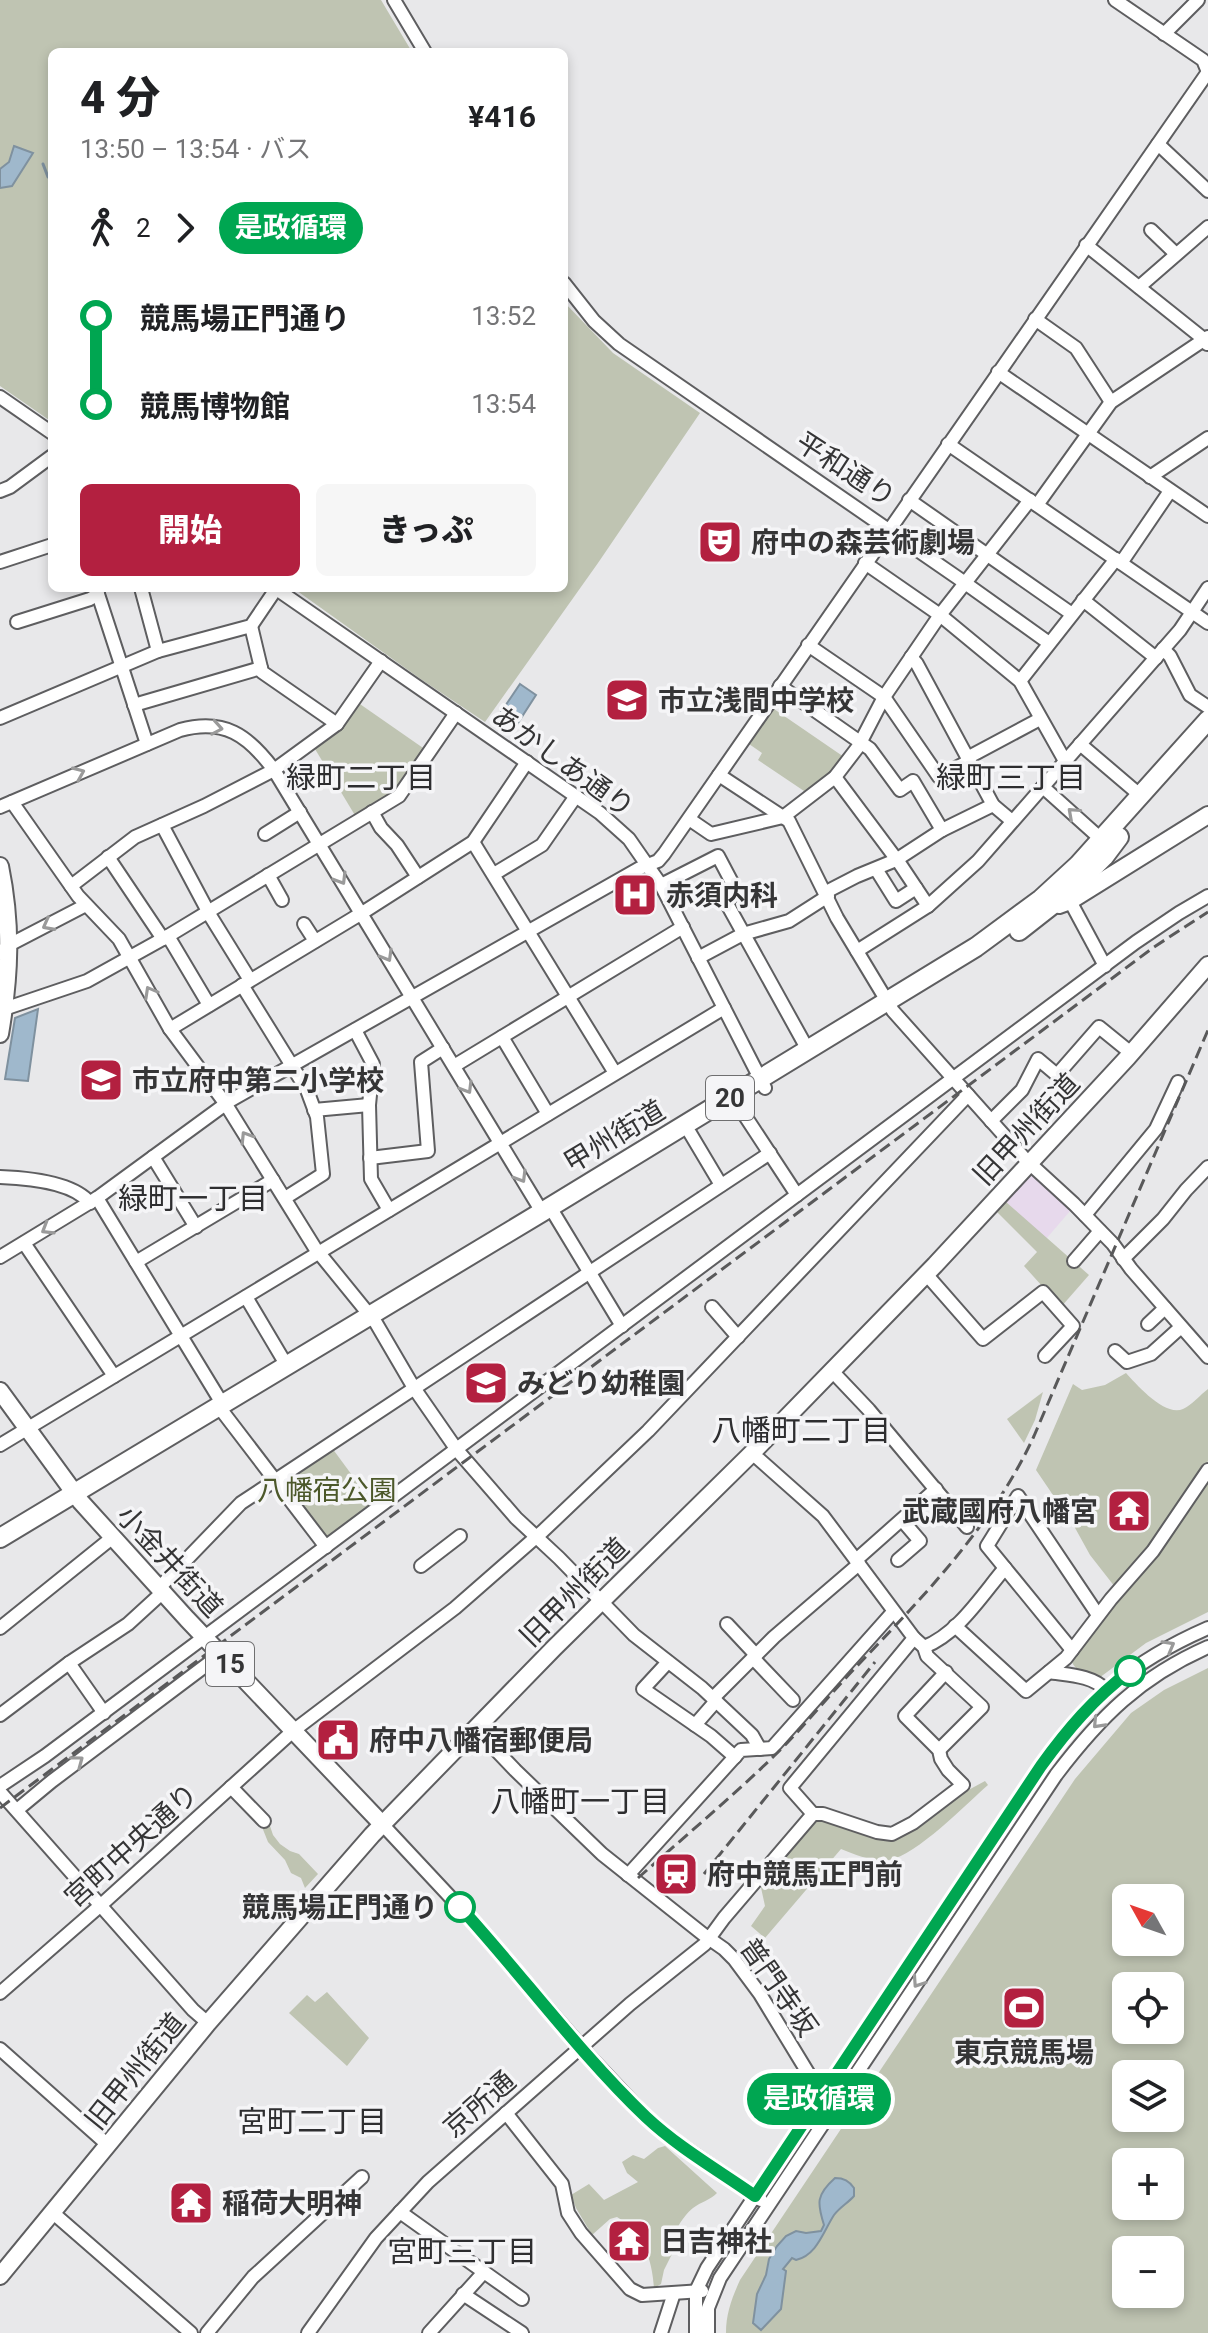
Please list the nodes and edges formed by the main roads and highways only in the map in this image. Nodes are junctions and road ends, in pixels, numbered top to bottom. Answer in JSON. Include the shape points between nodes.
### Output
{"nodes":[{"id":1,"x":1208,"y":720,"type":"edge"},
{"id":2,"x":1208,"y":735,"type":"edge"},
{"id":3,"x":1208,"y":815,"type":"edge"},
{"id":4,"x":1116,"y":851,"type":"junction"},
{"id":5,"x":0,"y":866,"type":"edge"},
{"id":6,"x":2,"y":885,"type":"edge"},
{"id":7,"x":1049,"y":909,"type":"junction"},
{"id":8,"x":5,"y":949,"type":"edge"},
{"id":9,"x":1208,"y":965,"type":"edge"},
{"id":10,"x":890,"y":1006,"type":"junction"},
{"id":11,"x":0,"y":1034,"type":"edge"},
{"id":12,"x":763,"y":1083,"type":"junction"},
{"id":13,"x":735,"y":1100,"type":"junction"},
{"id":14,"x":549,"y":1211,"type":"junction"},
{"id":15,"x":373,"y":1319,"type":"junction"},
{"id":16,"x":0,"y":1391,"type":"edge"},
{"id":17,"x":222,"y":1409,"type":"junction"},
{"id":18,"x":78,"y":1498,"type":"junction"},
{"id":19,"x":0,"y":1538,"type":"edge"},
{"id":20,"x":0,"y":1551,"type":"edge"},
{"id":21,"x":382,"y":1824,"type":"junction"},
{"id":22,"x":0,"y":2276,"type":"edge"}],
"edges":[{"from":1,"to":4,"type":"highway","name":"甲州街道","number":"20","via":[[1141,796]]},
{"from":2,"to":4,"type":"highway","name":"甲州街道","number":"20"},
{"from":3,"to":4,"type":"main road"},
{"from":4,"to":7,"type":"highway","name":"甲州街道","number":"20"},
{"from":4,"to":7,"type":"main road","via":[[1070,901]]},
{"from":4,"to":10,"type":"highway","name":"甲州街道","number":"20","via":[[1078,865],[1008,925]]},
{"from":5,"to":6,"type":"main road"},
{"from":6,"to":8,"type":"main road","via":[[9,918]]},
{"from":7,"to":10,"type":"highway","name":"甲州街道","number":"20","via":[[983,956]]},
{"from":8,"to":11,"type":"main road","via":[[9,976]]},
{"from":9,"to":21,"type":"main road","name":"旧甲州街道","via":[[926,1274]]},
{"from":10,"to":12,"type":"highway","name":"甲州街道","number":"20"},
{"from":10,"to":12,"type":"highway","name":"甲州街道","number":"20","via":[[808,1050]]},
{"from":12,"to":13,"type":"highway","name":"甲州街道","number":"20"},
{"from":13,"to":14,"type":"highway","name":"甲州街道","number":"20"},
{"from":13,"to":14,"type":"highway","name":"甲州街道","number":"20","via":[[690,1133]]},
{"from":14,"to":15,"type":"highway","name":"甲州街道","number":"20"},
{"from":15,"to":17,"type":"highway","name":"甲州街道","number":"20"},
{"from":15,"to":17,"type":"highway","name":"甲州街道","number":"20"},
{"from":16,"to":18,"type":"main road","name":"小金井街道","number":"15"},
{"from":17,"to":18,"type":"highway","name":"甲州街道","number":"20"},
{"from":18,"to":19,"type":"highway","name":"甲州街道","number":"20"},
{"from":18,"to":20,"type":"highway","name":"甲州街道","number":"20"},
{"from":18,"to":21,"type":"main road","name":"小金井街道","number":"15"},
{"from":21,"to":22,"type":"main road","name":"旧甲州街道","via":[[208,2023]]}]}
